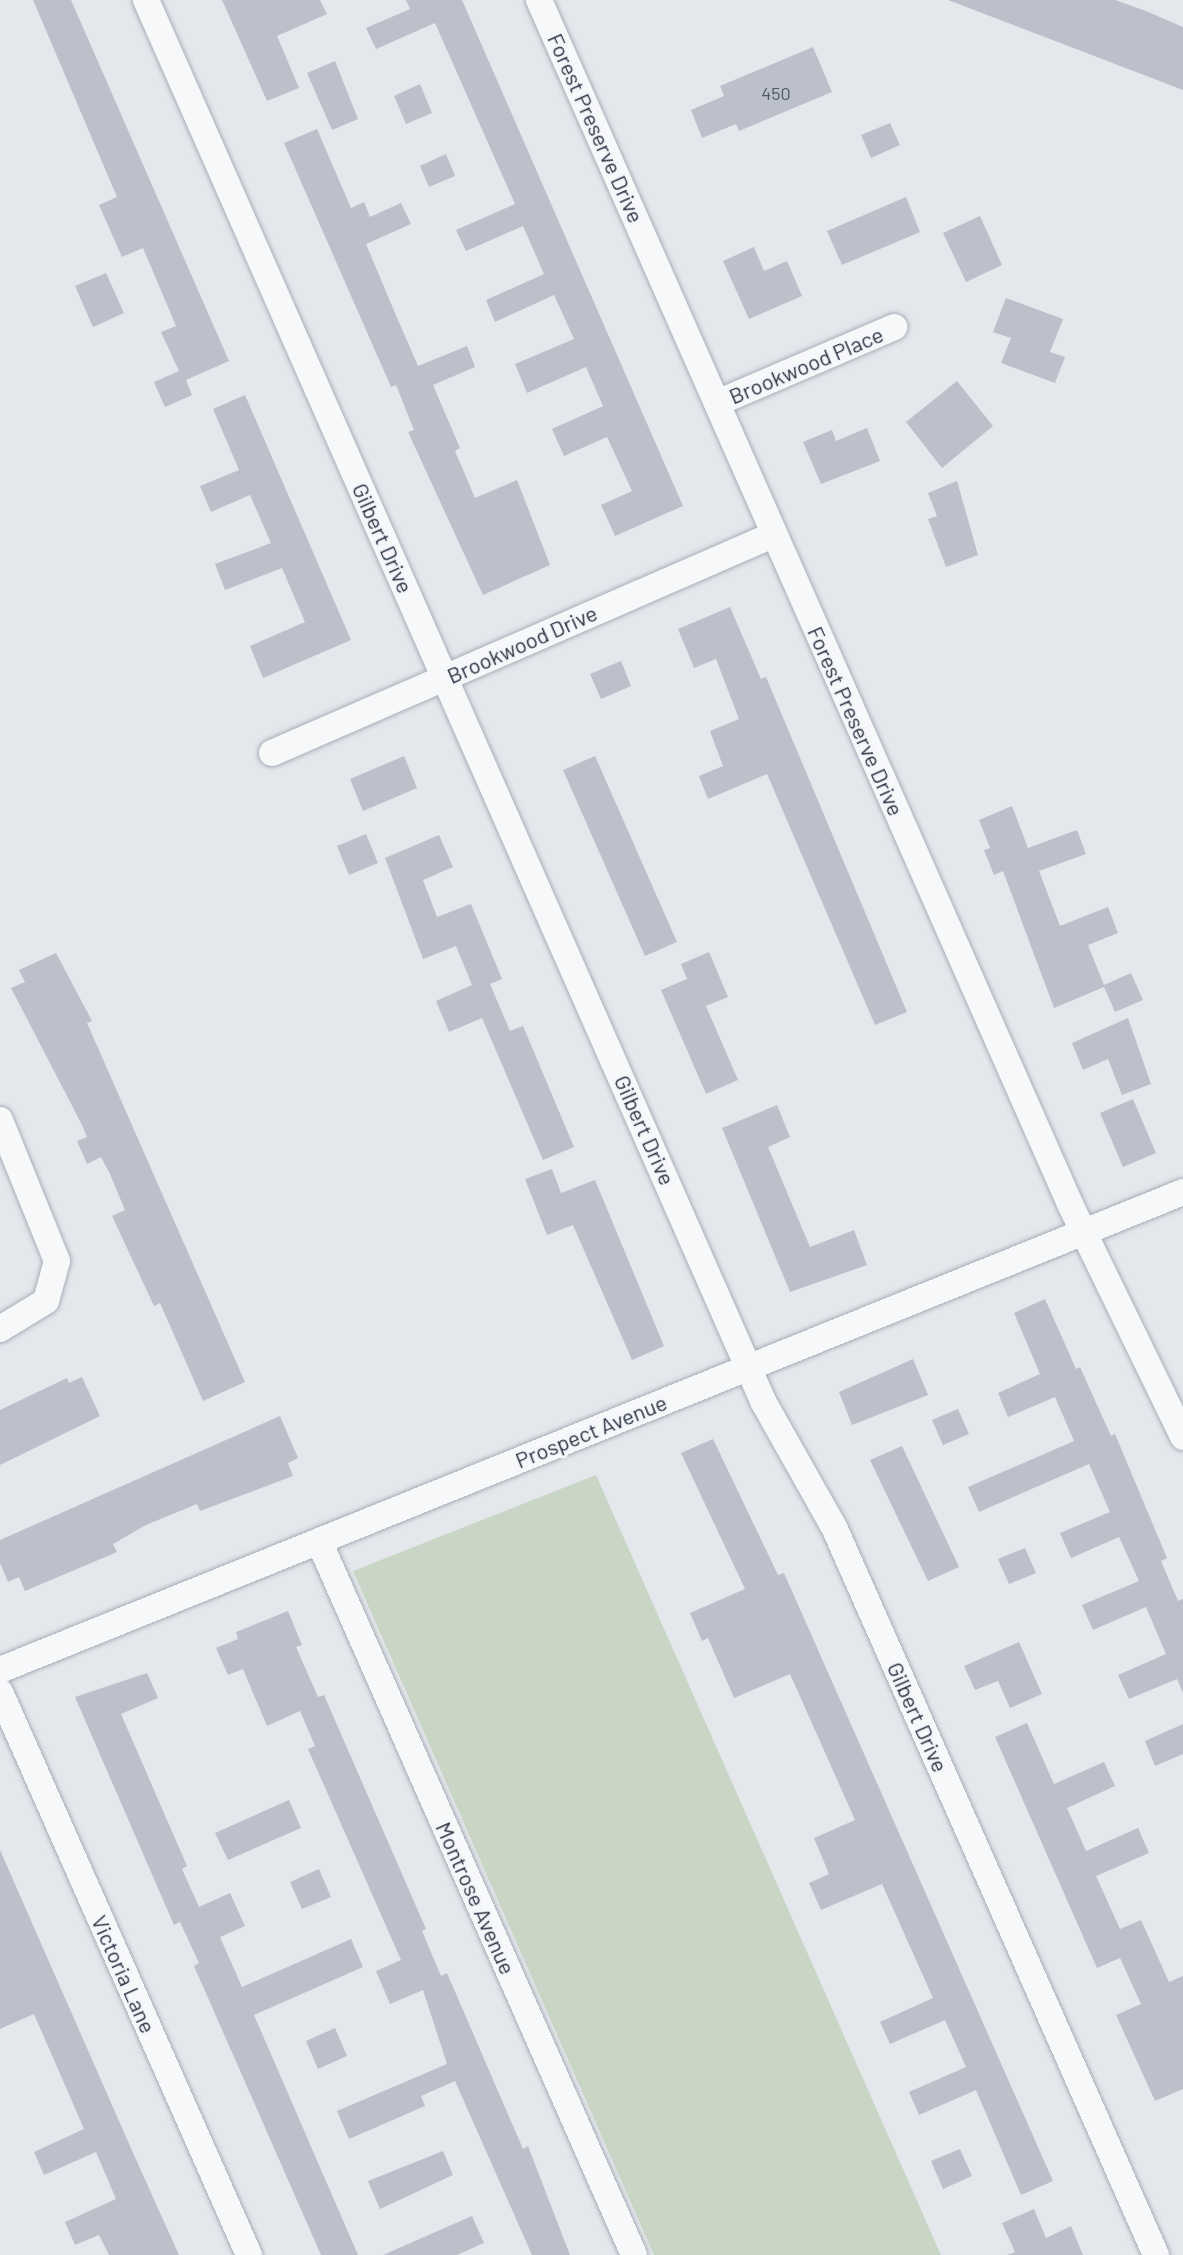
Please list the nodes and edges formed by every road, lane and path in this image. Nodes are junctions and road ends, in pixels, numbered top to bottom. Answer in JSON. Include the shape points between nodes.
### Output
{"nodes":[{"id":1,"x":146,"y":0,"type":"edge"},
{"id":2,"x":539,"y":0,"type":"edge"},
{"id":3,"x":894,"y":327,"type":"dead end"},
{"id":4,"x":717,"y":403,"type":"junction"},
{"id":5,"x":773,"y":535,"type":"junction"},
{"id":6,"x":444,"y":677,"type":"junction"},
{"id":7,"x":272,"y":753,"type":"dead end"},
{"id":8,"x":0,"y":1120,"type":"edge"},
{"id":9,"x":1183,"y":1192,"type":"edge"},
{"id":10,"x":1084,"y":1234,"type":"junction"},
{"id":11,"x":0,"y":1329,"type":"edge"},
{"id":12,"x":750,"y":1368,"type":"junction"},
{"id":13,"x":1183,"y":1437,"type":"edge"},
{"id":14,"x":319,"y":1541,"type":"junction"},
{"id":15,"x":0,"y":1670,"type":"edge"},
{"id":16,"x":0,"y":1692,"type":"edge"},
{"id":17,"x":249,"y":2255,"type":"edge"},
{"id":18,"x":634,"y":2255,"type":"edge"},
{"id":19,"x":1156,"y":2255,"type":"edge"}],
"edges":[{"from":1,"to":6,"type":"street","name":"Gilbert Drive"},
{"from":2,"to":4,"type":"street","name":"Forest Preserve Drive"},
{"from":3,"to":4,"type":"street","name":"Brookwood Place"},
{"from":4,"to":5,"type":"street","name":"Forest Preserve Drive"},
{"from":5,"to":6,"type":"street","name":"Brookwood Drive"},
{"from":5,"to":10,"type":"street","name":"Forest Preserve Drive"},
{"from":6,"to":7,"type":"street","name":"Brookwood Drive"},
{"from":6,"to":12,"type":"street","name":"Gilbert Drive"},
{"from":8,"to":11,"type":"street","via":[[53,1243],[53,1285],[30,1314]]},
{"from":9,"to":10,"type":"street","name":"Prospect Avenue"},
{"from":10,"to":12,"type":"street","name":"Prospect Avenue"},
{"from":10,"to":13,"type":"street","name":"Forest Preserve Drive"},
{"from":12,"to":14,"type":"street","name":"Prospect Avenue"},
{"from":12,"to":19,"type":"street","name":"Gilbert Drive","via":[[834,1527]]},
{"from":14,"to":15,"type":"street","name":"Prospect Avenue"},
{"from":14,"to":18,"type":"street","name":"Montrose Avenue"},
{"from":16,"to":17,"type":"street","name":"Victoria Lane"}]}
